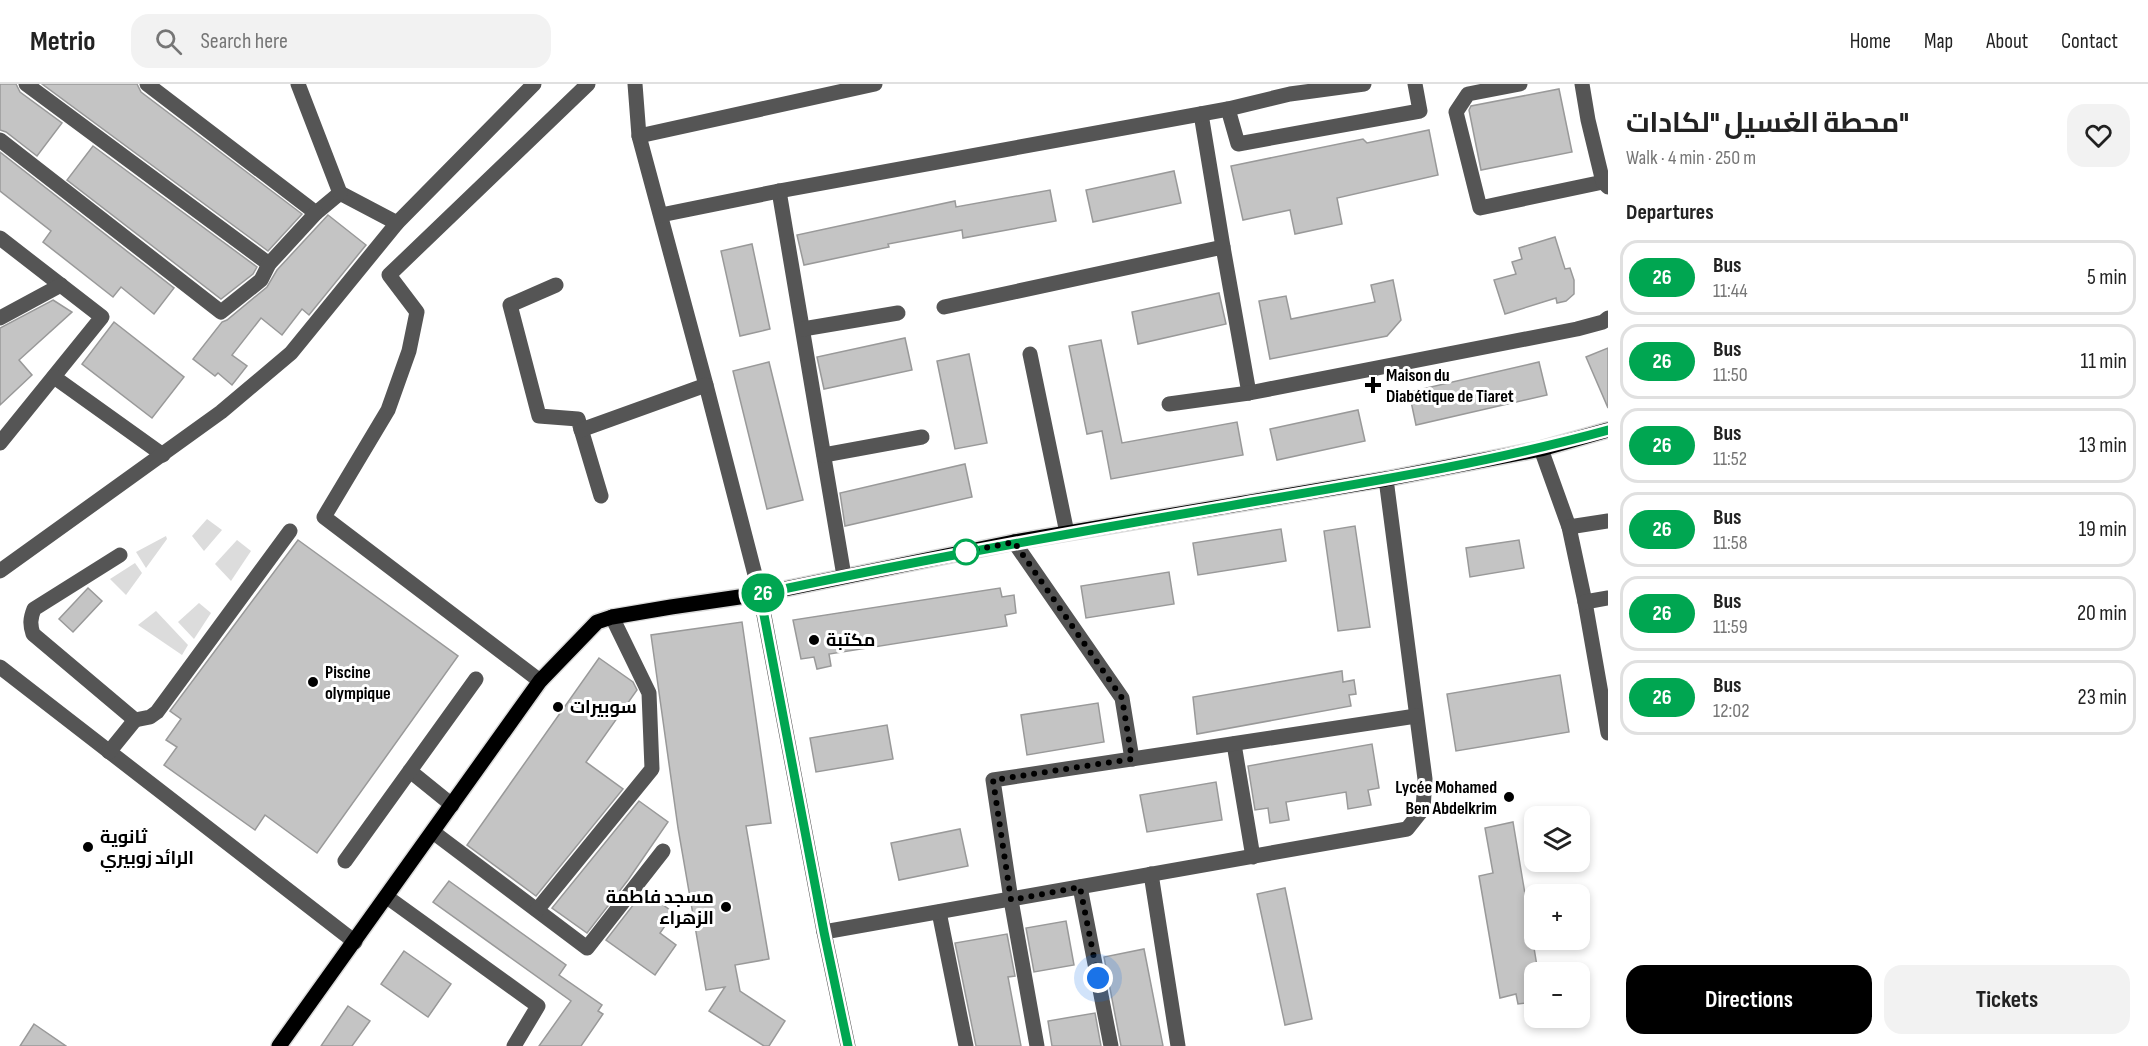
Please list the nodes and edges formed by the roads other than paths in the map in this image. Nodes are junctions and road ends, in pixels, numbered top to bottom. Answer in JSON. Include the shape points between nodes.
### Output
{"nodes":[{"id":1,"x":26,"y":84,"type":"edge"},
{"id":2,"x":147,"y":84,"type":"edge"},
{"id":3,"x":298,"y":84,"type":"edge"},
{"id":4,"x":534,"y":84,"type":"edge"},
{"id":5,"x":588,"y":84,"type":"edge"},
{"id":6,"x":635,"y":84,"type":"edge"},
{"id":7,"x":875,"y":84,"type":"edge"},
{"id":8,"x":1364,"y":84,"type":"edge"},
{"id":9,"x":1415,"y":84,"type":"edge"},
{"id":10,"x":1520,"y":84,"type":"edge"},
{"id":11,"x":1582,"y":84,"type":"edge"},
{"id":12,"x":1289,"y":89,"type":"edge"},
{"id":13,"x":1228,"y":109,"type":"junction"},
{"id":14,"x":1201,"y":114,"type":"junction"},
{"id":15,"x":639,"y":136,"type":"junction"},
{"id":16,"x":0,"y":140,"type":"edge"},
{"id":17,"x":1606,"y":184,"type":"edge"},
{"id":18,"x":779,"y":191,"type":"junction"},
{"id":19,"x":340,"y":193,"type":"junction"},
{"id":20,"x":316,"y":213,"type":"junction"},
{"id":21,"x":662,"y":215,"type":"junction"},
{"id":22,"x":397,"y":223,"type":"junction"},
{"id":23,"x":0,"y":238,"type":"edge"},
{"id":24,"x":1223,"y":247,"type":"junction"},
{"id":25,"x":269,"y":264,"type":"junction"},
{"id":26,"x":61,"y":285,"type":"junction"},
{"id":27,"x":556,"y":285,"type":"dead end"},
{"id":28,"x":944,"y":308,"type":"dead end"},
{"id":29,"x":898,"y":313,"type":"dead end"},
{"id":30,"x":2,"y":315,"type":"edge"},
{"id":31,"x":1608,"y":318,"type":"edge"},
{"id":32,"x":803,"y":329,"type":"junction"},
{"id":33,"x":1030,"y":354,"type":"dead end"},
{"id":34,"x":54,"y":377,"type":"junction"},
{"id":35,"x":706,"y":385,"type":"junction"},
{"id":36,"x":1248,"y":393,"type":"junction"},
{"id":37,"x":1169,"y":404,"type":"dead end"},
{"id":38,"x":581,"y":430,"type":"junction"},
{"id":39,"x":1608,"y":430,"type":"edge"},
{"id":40,"x":922,"y":437,"type":"dead end"},
{"id":41,"x":0,"y":443,"type":"edge"},
{"id":42,"x":1541,"y":448,"type":"junction"},
{"id":43,"x":163,"y":455,"type":"junction"},
{"id":44,"x":824,"y":455,"type":"junction"},
{"id":45,"x":1386,"y":479,"type":"junction"},
{"id":46,"x":601,"y":496,"type":"dead end"},
{"id":47,"x":1608,"y":521,"type":"edge"},
{"id":48,"x":1569,"y":527,"type":"junction"},
{"id":49,"x":290,"y":531,"type":"dead end"},
{"id":50,"x":1067,"y":533,"type":"junction"},
{"id":51,"x":1014,"y":542,"type":"junction"},
{"id":52,"x":120,"y":555,"type":"dead end"},
{"id":53,"x":0,"y":571,"type":"edge"},
{"id":54,"x":844,"y":576,"type":"junction"},
{"id":55,"x":760,"y":594,"type":"junction"},
{"id":56,"x":1608,"y":598,"type":"edge"},
{"id":57,"x":1585,"y":602,"type":"junction"},
{"id":58,"x":612,"y":617,"type":"junction"},
{"id":59,"x":0,"y":668,"type":"edge"},
{"id":60,"x":476,"y":679,"type":"dead end"},
{"id":61,"x":540,"y":681,"type":"junction"},
{"id":62,"x":1416,"y":716,"type":"junction"},
{"id":63,"x":135,"y":720,"type":"junction"},
{"id":64,"x":1608,"y":733,"type":"edge"},
{"id":65,"x":1234,"y":744,"type":"junction"},
{"id":66,"x":109,"y":752,"type":"junction"},
{"id":67,"x":1132,"y":759,"type":"junction"},
{"id":68,"x":410,"y":771,"type":"junction"},
{"id":69,"x":452,"y":805,"type":"junction"},
{"id":70,"x":433,"y":832,"type":"junction"},
{"id":71,"x":663,"y":851,"type":"dead end"},
{"id":72,"x":1253,"y":857,"type":"junction"},
{"id":73,"x":345,"y":861,"type":"dead end"},
{"id":74,"x":1151,"y":874,"type":"junction"},
{"id":75,"x":1080,"y":887,"type":"junction"},
{"id":76,"x":387,"y":897,"type":"junction"},
{"id":77,"x":1011,"y":900,"type":"junction"},
{"id":78,"x":537,"y":910,"type":"junction"},
{"id":79,"x":939,"y":912,"type":"junction"},
{"id":80,"x":824,"y":932,"type":"junction"},
{"id":81,"x":355,"y":942,"type":"junction"},
{"id":82,"x":279,"y":1046,"type":"edge"},
{"id":83,"x":514,"y":1046,"type":"edge"},
{"id":84,"x":848,"y":1046,"type":"edge"},
{"id":85,"x":966,"y":1046,"type":"edge"},
{"id":86,"x":1038,"y":1046,"type":"edge"},
{"id":87,"x":1111,"y":1046,"type":"edge"},
{"id":88,"x":1178,"y":1046,"type":"edge"}],
"edges":[{"from":1,"to":25,"type":"street"},
{"from":2,"to":20,"type":"street"},
{"from":3,"to":19,"type":"street"},
{"from":4,"to":22,"type":"street"},
{"from":5,"to":61,"type":"street","via":[[389,275],[417,312],[409,351],[388,410],[324,517]]},
{"from":6,"to":15,"type":"street"},
{"from":7,"to":15,"type":"street"},
{"from":8,"to":12,"type":"street"},
{"from":9,"to":13,"type":"street","via":[[1420,111],[1238,144]]},
{"from":10,"to":17,"type":"street","via":[[1468,94],[1456,112],[1480,207]]},
{"from":11,"to":17,"type":"street"},
{"from":12,"to":13,"type":"street"},
{"from":13,"to":14,"type":"street"},
{"from":14,"to":18,"type":"street"},
{"from":14,"to":24,"type":"street"},
{"from":15,"to":21,"type":"street"},
{"from":16,"to":25,"type":"street","via":[[221,312],[261,280]]},
{"from":18,"to":21,"type":"street"},
{"from":18,"to":32,"type":"street"},
{"from":19,"to":20,"type":"street"},
{"from":19,"to":22,"type":"street"},
{"from":20,"to":25,"type":"street"},
{"from":21,"to":35,"type":"street"},
{"from":22,"to":43,"type":"street","via":[[291,352]]},
{"from":23,"to":26,"type":"street"},
{"from":24,"to":28,"type":"street"},
{"from":24,"to":36,"type":"street"},
{"from":26,"to":30,"type":"street"},
{"from":26,"to":34,"type":"street","via":[[102,317]]},
{"from":27,"to":38,"type":"street","via":[[510,305],[539,416],[578,419]]},
{"from":29,"to":32,"type":"street"},
{"from":31,"to":36,"type":"street","via":[[1577,329]]},
{"from":32,"to":44,"type":"street"},
{"from":33,"to":50,"type":"street"},
{"from":34,"to":41,"type":"street"},
{"from":34,"to":43,"type":"street"},
{"from":35,"to":38,"type":"street"},
{"from":35,"to":55,"type":"street"},
{"from":36,"to":37,"type":"street"},
{"from":38,"to":46,"type":"street"},
{"from":39,"to":42,"type":"main road"},
{"from":40,"to":44,"type":"street"},
{"from":42,"to":45,"type":"main road"},
{"from":42,"to":48,"type":"street"},
{"from":43,"to":53,"type":"street"},
{"from":44,"to":54,"type":"street"},
{"from":45,"to":50,"type":"main road"},
{"from":45,"to":62,"type":"street"},
{"from":47,"to":48,"type":"street"},
{"from":48,"to":57,"type":"street"},
{"from":49,"to":63,"type":"street","via":[[157,712]]},
{"from":50,"to":51,"type":"main road"},
{"from":51,"to":54,"type":"main road"},
{"from":51,"to":67,"type":"street","via":[[1122,698]]},
{"from":52,"to":63,"type":"street","via":[[34,609],[30,627],[33,634]]},
{"from":54,"to":55,"type":"main road"},
{"from":55,"to":58,"type":"main road"},
{"from":55,"to":80,"type":"street"},
{"from":56,"to":57,"type":"street"},
{"from":57,"to":64,"type":"street"},
{"from":58,"to":61,"type":"main road","via":[[597,622]]},
{"from":58,"to":78,"type":"street","via":[[649,693],[652,769]]},
{"from":59,"to":66,"type":"street"},
{"from":60,"to":68,"type":"street"},
{"from":61,"to":69,"type":"main road"},
{"from":62,"to":65,"type":"street"},
{"from":62,"to":72,"type":"street","via":[[1425,779],[1423,809],[1407,829]]},
{"from":63,"to":66,"type":"street"},
{"from":65,"to":67,"type":"street"},
{"from":65,"to":72,"type":"street"},
{"from":66,"to":81,"type":"street"},
{"from":67,"to":77,"type":"street","via":[[993,780]]},
{"from":68,"to":69,"type":"street"},
{"from":68,"to":73,"type":"street"},
{"from":69,"to":70,"type":"main road"},
{"from":70,"to":76,"type":"main road"},
{"from":70,"to":78,"type":"street"},
{"from":71,"to":78,"type":"street","via":[[587,948]]},
{"from":72,"to":74,"type":"street"},
{"from":74,"to":75,"type":"street"},
{"from":74,"to":88,"type":"street"},
{"from":75,"to":77,"type":"street"},
{"from":75,"to":87,"type":"street"},
{"from":76,"to":81,"type":"main road"},
{"from":76,"to":83,"type":"street","via":[[538,1006]]},
{"from":77,"to":79,"type":"street"},
{"from":77,"to":86,"type":"street"},
{"from":79,"to":80,"type":"street"},
{"from":79,"to":85,"type":"street"},
{"from":80,"to":84,"type":"street"},
{"from":81,"to":82,"type":"main road"}]}
